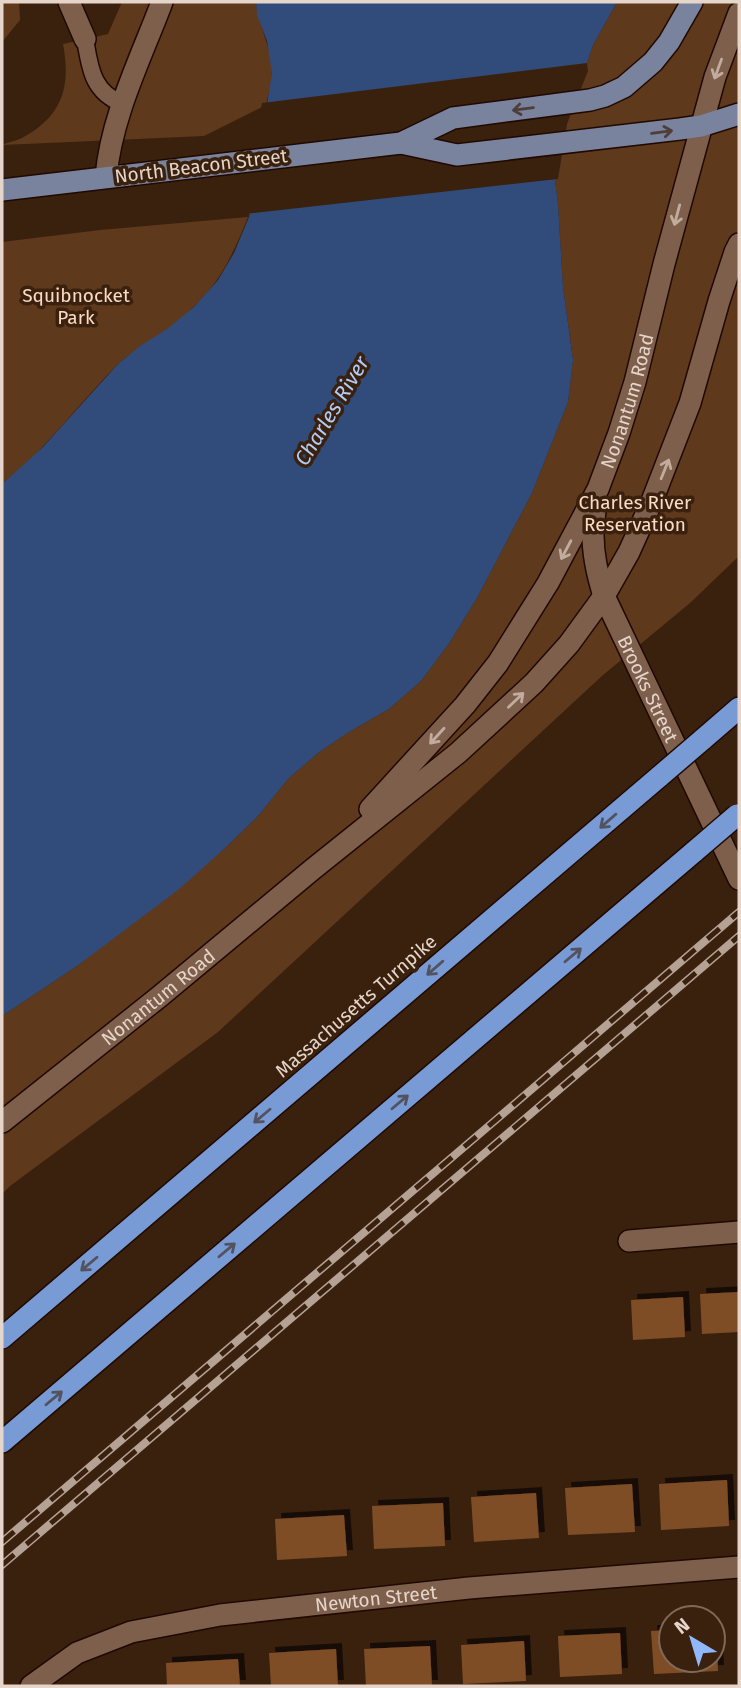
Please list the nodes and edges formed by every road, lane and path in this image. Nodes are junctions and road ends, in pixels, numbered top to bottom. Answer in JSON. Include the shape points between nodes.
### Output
{"nodes":[{"id":1,"x":69,"y":2,"type":"edge"},
{"id":2,"x":162,"y":2,"type":"edge"},
{"id":3,"x":692,"y":2,"type":"edge"},
{"id":4,"x":739,"y":13,"type":"edge"},
{"id":5,"x":85,"y":39,"type":"joint"},
{"id":6,"x":123,"y":104,"type":"junction"},
{"id":7,"x":739,"y":114,"type":"edge"},
{"id":8,"x":701,"y":126,"type":"junction"},
{"id":9,"x":401,"y":143,"type":"junction"},
{"id":10,"x":107,"y":177,"type":"junction"},
{"id":11,"x":2,"y":190,"type":"edge"},
{"id":12,"x":739,"y":244,"type":"edge"},
{"id":13,"x":598,"y":489,"type":"junction"},
{"id":14,"x":604,"y":596,"type":"junction"},
{"id":15,"x":739,"y":708,"type":"edge"},
{"id":16,"x":738,"y":814,"type":"edge"},
{"id":17,"x":313,"y":869,"type":"junction"},
{"id":18,"x":739,"y":879,"type":"edge"},
{"id":19,"x":2,"y":1122,"type":"edge"},
{"id":20,"x":739,"y":1232,"type":"edge"},
{"id":21,"x":629,"y":1241,"type":"dead end"},
{"id":22,"x":2,"y":1338,"type":"edge"},
{"id":23,"x":2,"y":1442,"type":"edge"},
{"id":24,"x":739,"y":1567,"type":"edge"},
{"id":25,"x":31,"y":1686,"type":"edge"}],
"edges":[{"from":1,"to":5,"type":"main road"},
{"from":2,"to":6,"type":"main road"},
{"from":3,"to":9,"type":"main road","name":"North Beacon Street","one_way":true,"via":[[664,49],[624,87],[590,100],[453,118]]},
{"from":4,"to":8,"type":"main road","name":"Nonantum Road","one_way":true},
{"from":5,"to":6,"type":"lane","via":[[99,88]]},
{"from":6,"to":10,"type":"main road"},
{"from":7,"to":8,"type":"main road","name":"North Beacon Street"},
{"from":9,"to":8,"type":"main road","name":"North Beacon Street","one_way":true,"via":[[457,155]]},
{"from":8,"to":13,"type":"main road","name":"Nonantum Road","one_way":true,"via":[[635,382]]},
{"from":9,"to":10,"type":"main road","name":"North Beacon Street"},
{"from":10,"to":11,"type":"main road","name":"North Beacon Street"},
{"from":14,"to":12,"type":"main road","name":"Nonantum Road","one_way":true,"via":[[629,552],[672,451]]},
{"from":13,"to":14,"type":"main road","name":"Brooks Street","via":[[593,535]]},
{"from":13,"to":17,"type":"main road","name":"Nonantum Road","one_way":true,"via":[[498,663],[465,705]]},
{"from":17,"to":14,"type":"main road","name":"Nonantum Road","one_way":true,"via":[[499,717],[569,645]]},
{"from":14,"to":18,"type":"main road","name":"Brooks Street"},
{"from":15,"to":22,"type":"highway","name":"Massachusetts Turnpike","one_way":true,"bridge":true},
{"from":23,"to":16,"type":"highway","one_way":true,"bridge":true},
{"from":17,"to":19,"type":"main road","name":"Nonantum Road"},
{"from":20,"to":21,"type":"main road"},
{"from":24,"to":25,"type":"main road","name":"Newton Street","via":[[469,1588],[220,1615],[131,1632],[77,1653]]}]}
